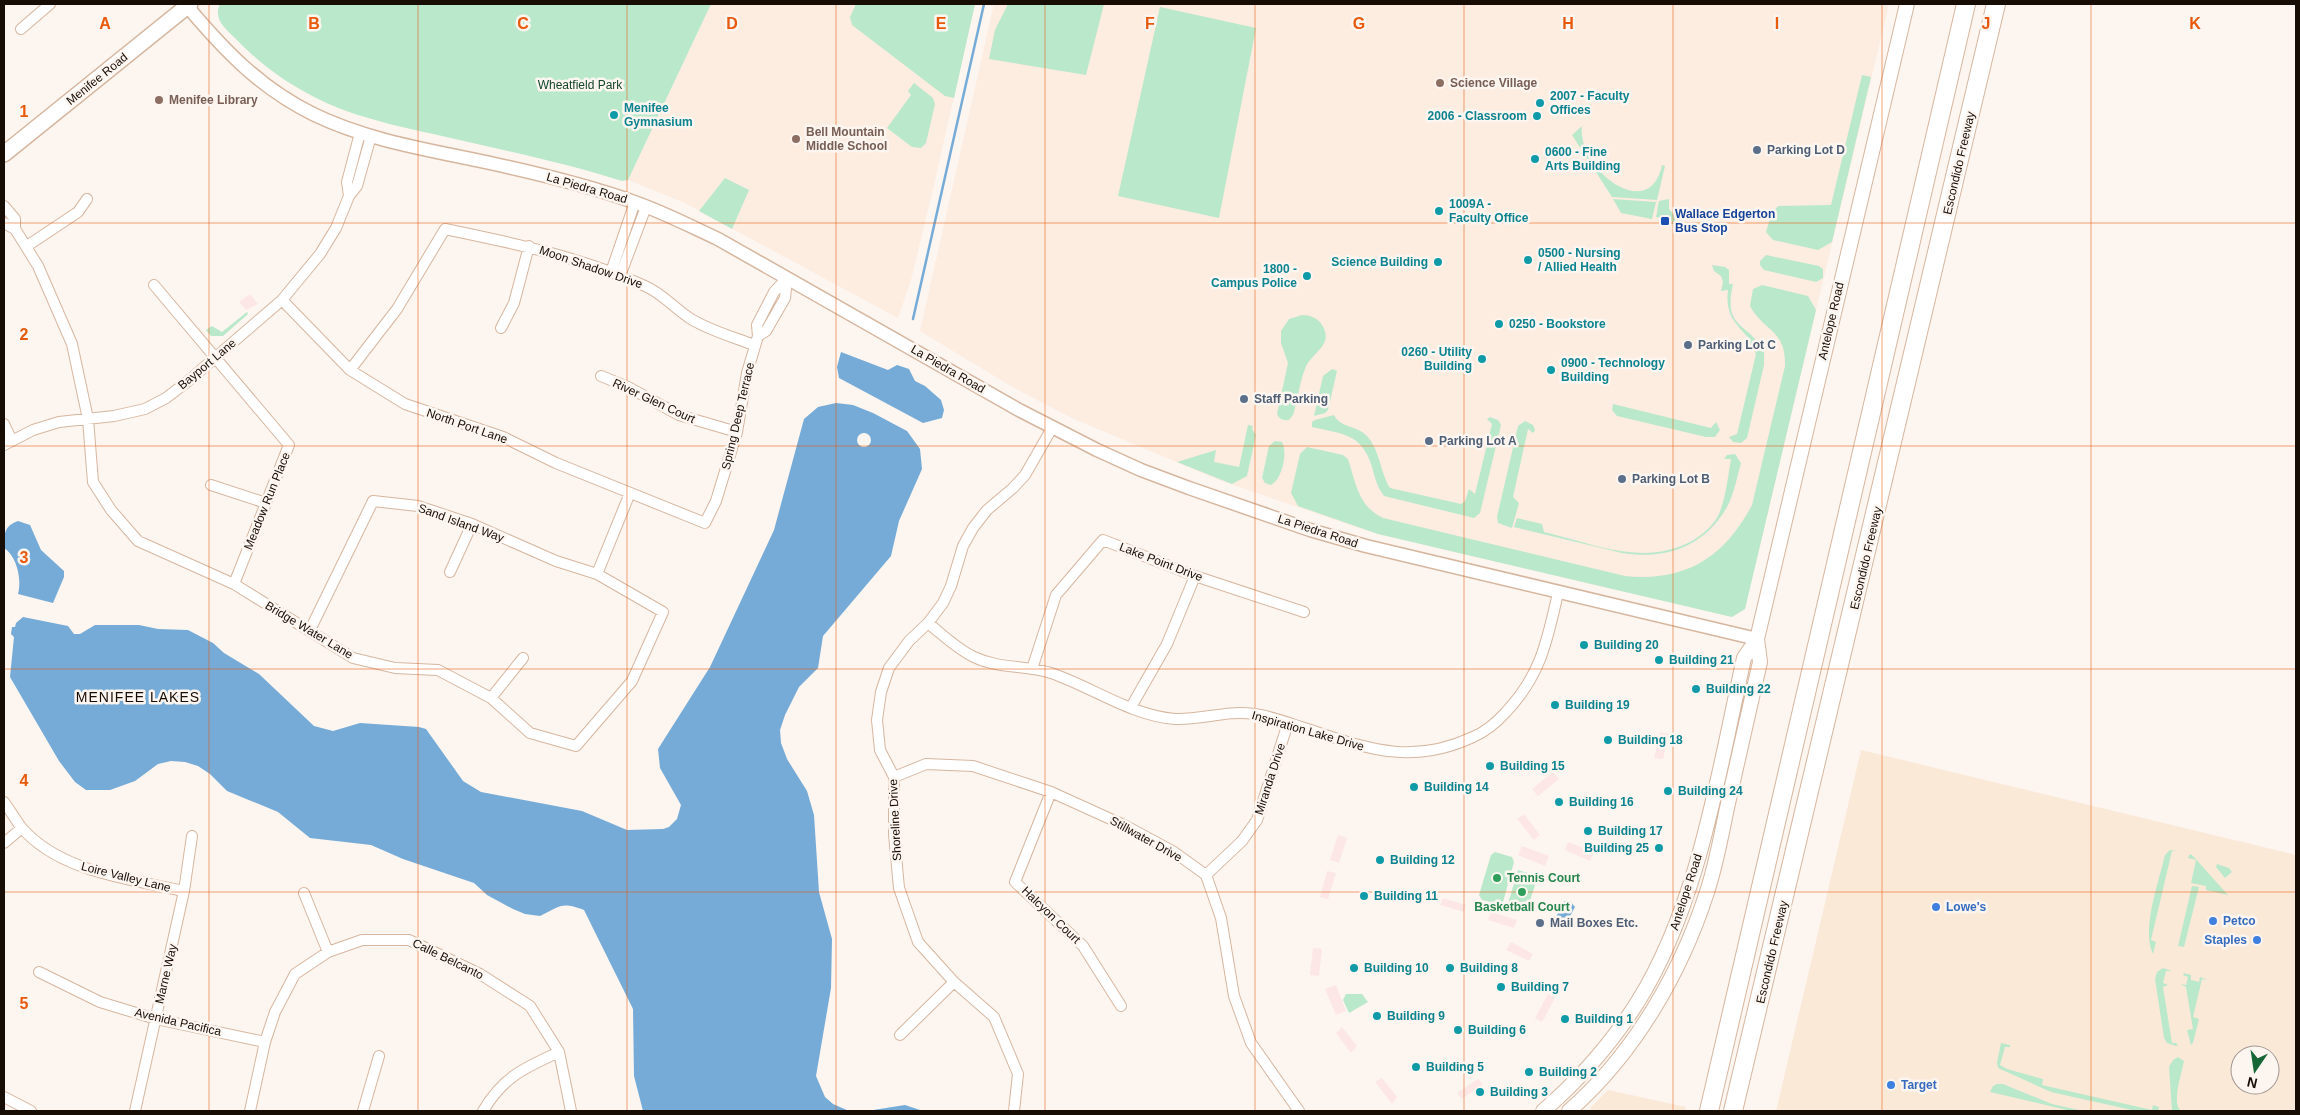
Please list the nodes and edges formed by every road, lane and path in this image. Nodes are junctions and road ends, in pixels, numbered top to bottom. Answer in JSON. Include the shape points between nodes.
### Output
{"nodes":[{"id":1,"x":50,"y":4,"type":"edge"},
{"id":2,"x":1907,"y":4,"type":"edge"},
{"id":3,"x":1966,"y":4,"type":"edge"},
{"id":4,"x":1996,"y":4,"type":"edge"},
{"id":5,"x":188,"y":5,"type":"edge"},
{"id":6,"x":20,"y":29,"type":"dead end"},
{"id":7,"x":365,"y":135,"type":"junction"},
{"id":8,"x":4,"y":154,"type":"edge"},
{"id":9,"x":87,"y":199,"type":"dead end"},
{"id":10,"x":640,"y":205,"type":"junction"},
{"id":11,"x":4,"y":206,"type":"edge"},
{"id":12,"x":4,"y":223,"type":"edge"},
{"id":13,"x":15,"y":229,"type":"junction"},
{"id":14,"x":27,"y":246,"type":"junction"},
{"id":15,"x":529,"y":246,"type":"junction"},
{"id":16,"x":616,"y":274,"type":"junction"},
{"id":17,"x":786,"y":278,"type":"junction"},
{"id":18,"x":154,"y":285,"type":"dead end"},
{"id":19,"x":282,"y":300,"type":"junction"},
{"id":20,"x":501,"y":328,"type":"dead end"},
{"id":21,"x":756,"y":341,"type":"junction"},
{"id":22,"x":214,"y":358,"type":"junction"},
{"id":23,"x":350,"y":370,"type":"junction"},
{"id":24,"x":601,"y":376,"type":"dead end"},
{"id":25,"x":88,"y":419,"type":"junction"},
{"id":26,"x":4,"y":424,"type":"edge"},
{"id":27,"x":1052,"y":428,"type":"junction"},
{"id":28,"x":737,"y":432,"type":"junction"},
{"id":29,"x":8,"y":443,"type":"edge"},
{"id":30,"x":211,"y":485,"type":"dead end"},
{"id":31,"x":630,"y":493,"type":"junction"},
{"id":32,"x":266,"y":503,"type":"junction"},
{"id":33,"x":705,"y":523,"type":"joint"},
{"id":34,"x":472,"y":524,"type":"junction"},
{"id":35,"x":450,"y":572,"type":"dead end"},
{"id":36,"x":597,"y":574,"type":"junction"},
{"id":37,"x":1195,"y":576,"type":"junction"},
{"id":38,"x":234,"y":584,"type":"junction"},
{"id":39,"x":1558,"y":593,"type":"junction"},
{"id":40,"x":1304,"y":612,"type":"dead end"},
{"id":41,"x":928,"y":623,"type":"junction"},
{"id":42,"x":310,"y":630,"type":"junction"},
{"id":43,"x":1757,"y":639,"type":"junction"},
{"id":44,"x":523,"y":658,"type":"dead end"},
{"id":45,"x":1032,"y":669,"type":"junction"},
{"id":46,"x":491,"y":698,"type":"junction"},
{"id":47,"x":1131,"y":707,"type":"junction"},
{"id":48,"x":1288,"y":723,"type":"junction"},
{"id":49,"x":894,"y":776,"type":"junction"},
{"id":50,"x":1052,"y":792,"type":"junction"},
{"id":51,"x":4,"y":802,"type":"edge"},
{"id":52,"x":22,"y":828,"type":"junction"},
{"id":53,"x":192,"y":836,"type":"dead end"},
{"id":54,"x":4,"y":843,"type":"edge"},
{"id":55,"x":1206,"y":875,"type":"junction"},
{"id":56,"x":184,"y":891,"type":"junction"},
{"id":57,"x":304,"y":892,"type":"dead end"},
{"id":58,"x":328,"y":952,"type":"junction"},
{"id":59,"x":39,"y":972,"type":"dead end"},
{"id":60,"x":954,"y":982,"type":"junction"},
{"id":61,"x":1121,"y":1006,"type":"dead end"},
{"id":62,"x":156,"y":1019,"type":"junction"},
{"id":63,"x":900,"y":1035,"type":"dead end"},
{"id":64,"x":264,"y":1042,"type":"junction"},
{"id":65,"x":559,"y":1052,"type":"junction"},
{"id":66,"x":379,"y":1056,"type":"dead end"},
{"id":67,"x":1722,"y":1059,"type":"junction"},
{"id":68,"x":1741,"y":1080,"type":"junction"},
{"id":69,"x":4,"y":1097,"type":"edge"},
{"id":70,"x":31,"y":1111,"type":"edge"},
{"id":71,"x":135,"y":1111,"type":"edge"},
{"id":72,"x":250,"y":1111,"type":"edge"},
{"id":73,"x":363,"y":1111,"type":"edge"},
{"id":74,"x":483,"y":1111,"type":"edge"},
{"id":75,"x":572,"y":1111,"type":"edge"},
{"id":76,"x":1014,"y":1111,"type":"edge"},
{"id":77,"x":1299,"y":1111,"type":"edge"},
{"id":78,"x":1543,"y":1111,"type":"edge"},
{"id":79,"x":1569,"y":1111,"type":"edge"},
{"id":80,"x":1699,"y":1111,"type":"edge"},
{"id":81,"x":1709,"y":1111,"type":"edge"},
{"id":82,"x":1734,"y":1111,"type":"edge"},
{"id":83,"x":1743,"y":1111,"type":"edge"}],
"edges":[{"from":1,"to":6,"type":"street"},
{"from":2,"to":43,"type":"main road","name":"Antelope Road"},
{"from":3,"to":67,"type":"highway","name":"Escondido Freeway"},
{"from":4,"to":68,"type":"highway","name":"Escondido Freeway"},
{"from":5,"to":7,"type":"street","name":"La Piedra Road","via":[[230,56],[274,91],[312,114]]},
{"from":5,"to":8,"type":"main road","name":"Menifee Road"},
{"from":7,"to":10,"type":"street","name":"La Piedra Road","via":[[543,175]]},
{"from":7,"to":19,"type":"street","name":"Bayport Lane","via":[[347,182],[349,196],[336,228],[320,254]]},
{"from":9,"to":14,"type":"street","via":[[78,212]]},
{"from":10,"to":16,"type":"street"},
{"from":10,"to":17,"type":"street","name":"La Piedra Road","via":[[718,239]]},
{"from":11,"to":13,"type":"street","name":"Bridge Water Lane","via":[[15,219]]},
{"from":12,"to":13,"type":"street","name":"Bridge Water Lane"},
{"from":13,"to":14,"type":"street","name":"Bridge Water Lane"},
{"from":14,"to":25,"type":"street","name":"Bridge Water Lane","via":[[54,298],[72,344]]},
{"from":15,"to":16,"type":"street","name":"Moon Shadow Drive"},
{"from":15,"to":20,"type":"street","via":[[514,303]]},
{"from":15,"to":23,"type":"street","name":"Moon Shadow Drive","via":[[445,229],[397,309]]},
{"from":16,"to":21,"type":"street","name":"Moon Shadow Drive","via":[[648,287],[712,330]]},
{"from":17,"to":21,"type":"street","name":"Spring Deep Terrace","via":[[774,292],[757,325]]},
{"from":17,"to":27,"type":"street","name":"La Piedra Road"},
{"from":18,"to":22,"type":"street","name":"Meadow Run Place"},
{"from":19,"to":22,"type":"street","name":"Bayport Lane"},
{"from":19,"to":23,"type":"street","name":"North Port Lane"},
{"from":21,"to":28,"type":"street","name":"Spring Deep Terrace"},
{"from":22,"to":25,"type":"street","name":"Bayport Lane","via":[[166,398],[145,409]]},
{"from":22,"to":32,"type":"street","name":"Meadow Run Place","via":[[288,446]]},
{"from":23,"to":31,"type":"street","name":"North Port Lane","via":[[404,404],[503,437]]},
{"from":24,"to":28,"type":"street","name":"River Glen Court","via":[[628,387],[679,416]]},
{"from":25,"to":29,"type":"street","name":"Bayport Lane","via":[[59,422],[33,430]]},
{"from":25,"to":38,"type":"street","name":"Bridge Water Lane","via":[[93,482],[111,510],[138,541]]},
{"from":26,"to":29,"type":"street"},
{"from":27,"to":39,"type":"street","name":"La Piedra Road","via":[[1141,470],[1310,530]]},
{"from":27,"to":41,"type":"street","name":"Shoreline Drive","via":[[1024,475],[973,528],[963,546],[943,603]]},
{"from":28,"to":33,"type":"street","name":"Spring Deep Terrace","via":[[716,501]]},
{"from":30,"to":32,"type":"street"},
{"from":31,"to":33,"type":"street","name":"North Port Lane"},
{"from":31,"to":36,"type":"street"},
{"from":32,"to":38,"type":"street","name":"Meadow Run Place"},
{"from":34,"to":35,"type":"street"},
{"from":34,"to":36,"type":"street","name":"Sand Island Way","via":[[556,561]]},
{"from":34,"to":42,"type":"street","name":"Sand Island Way","via":[[418,506],[373,501]]},
{"from":36,"to":46,"type":"street","name":"Bridge Water Lane","via":[[663,612],[632,681],[576,746],[530,733]]},
{"from":37,"to":40,"type":"street","name":"Lake Point Drive"},
{"from":37,"to":45,"type":"street","name":"Lake Point Drive","via":[[1103,540],[1056,594]]},
{"from":37,"to":47,"type":"street","via":[[1167,644]]},
{"from":38,"to":42,"type":"street","name":"Bridge Water Lane"},
{"from":39,"to":43,"type":"street","name":"La Piedra Road"},
{"from":39,"to":48,"type":"street","name":"Inspiration Lake Drive","via":[[1535,674],[1521,696],[1499,719],[1475,737],[1423,753],[1394,753],[1366,748]]},
{"from":41,"to":45,"type":"street","name":"Inspiration Lake Drive","via":[[974,657],[1009,668]]},
{"from":41,"to":49,"type":"street","name":"Shoreline Drive","via":[[908,641],[889,668],[881,692],[877,720],[880,750]]},
{"from":42,"to":46,"type":"street","name":"Bridge Water Lane","via":[[353,658],[395,668],[438,670]]},
{"from":43,"to":78,"type":"main road","name":"Antelope Road","via":[[1744,658],[1688,894],[1670,940],[1623,1023],[1579,1078]]},
{"from":43,"to":79,"type":"main road","name":"Antelope Road","via":[[1760,662],[1716,856],[1696,923],[1669,982],[1640,1029],[1605,1075]]},
{"from":44,"to":46,"type":"street"},
{"from":45,"to":47,"type":"street","name":"Inspiration Lake Drive","via":[[1050,673]]},
{"from":47,"to":48,"type":"street","name":"Inspiration Lake Drive","via":[[1155,716],[1197,718],[1228,713],[1255,714]]},
{"from":48,"to":55,"type":"street","name":"Miranda Drive","via":[[1257,820],[1242,841]]},
{"from":49,"to":50,"type":"street","name":"Stillwater Drive","via":[[926,764],[974,766]]},
{"from":49,"to":60,"type":"street","name":"Shoreline Drive","via":[[894,834],[899,888],[918,942]]},
{"from":50,"to":55,"type":"street","name":"Stillwater Drive","via":[[1126,826],[1174,852]]},
{"from":50,"to":61,"type":"street","name":"Halcyon Court","via":[[1015,882],[1083,946]]},
{"from":51,"to":52,"type":"street","name":"Loire Valley Lane"},
{"from":52,"to":54,"type":"street"},
{"from":52,"to":56,"type":"street","name":"Loire Valley Lane","via":[[64,860],[90,870]]},
{"from":53,"to":56,"type":"street","name":"Marne Way"},
{"from":55,"to":77,"type":"street","via":[[1221,918],[1234,996],[1250,1043]]},
{"from":56,"to":62,"type":"street","name":"Marne Way"},
{"from":57,"to":58,"type":"street"},
{"from":58,"to":64,"type":"street","name":"Calle Belcanto","via":[[295,974]]},
{"from":58,"to":65,"type":"street","name":"Calle Belcanto","via":[[362,940],[410,940],[480,974],[530,1006]]},
{"from":59,"to":62,"type":"street","name":"Avenida Pacifica","via":[[100,1002]]},
{"from":60,"to":63,"type":"street"},
{"from":60,"to":76,"type":"street","name":"Shoreline Drive","via":[[994,1017],[1018,1074]]},
{"from":62,"to":64,"type":"street","name":"Avenida Pacifica"},
{"from":62,"to":71,"type":"street","name":"Marne Way"},
{"from":64,"to":72,"type":"street","name":"Calle Belcanto"},
{"from":65,"to":74,"type":"street","via":[[520,1070],[494,1092]]},
{"from":65,"to":75,"type":"street","name":"Calle Belcanto"},
{"from":66,"to":73,"type":"street"},
{"from":67,"to":80,"type":"highway","via":[[1707,1081]]},
{"from":67,"to":81,"type":"highway","name":"Escondido Freeway"},
{"from":68,"to":82,"type":"highway","name":"Escondido Freeway"},
{"from":68,"to":83,"type":"highway"},
{"from":69,"to":70,"type":"street"}]}
